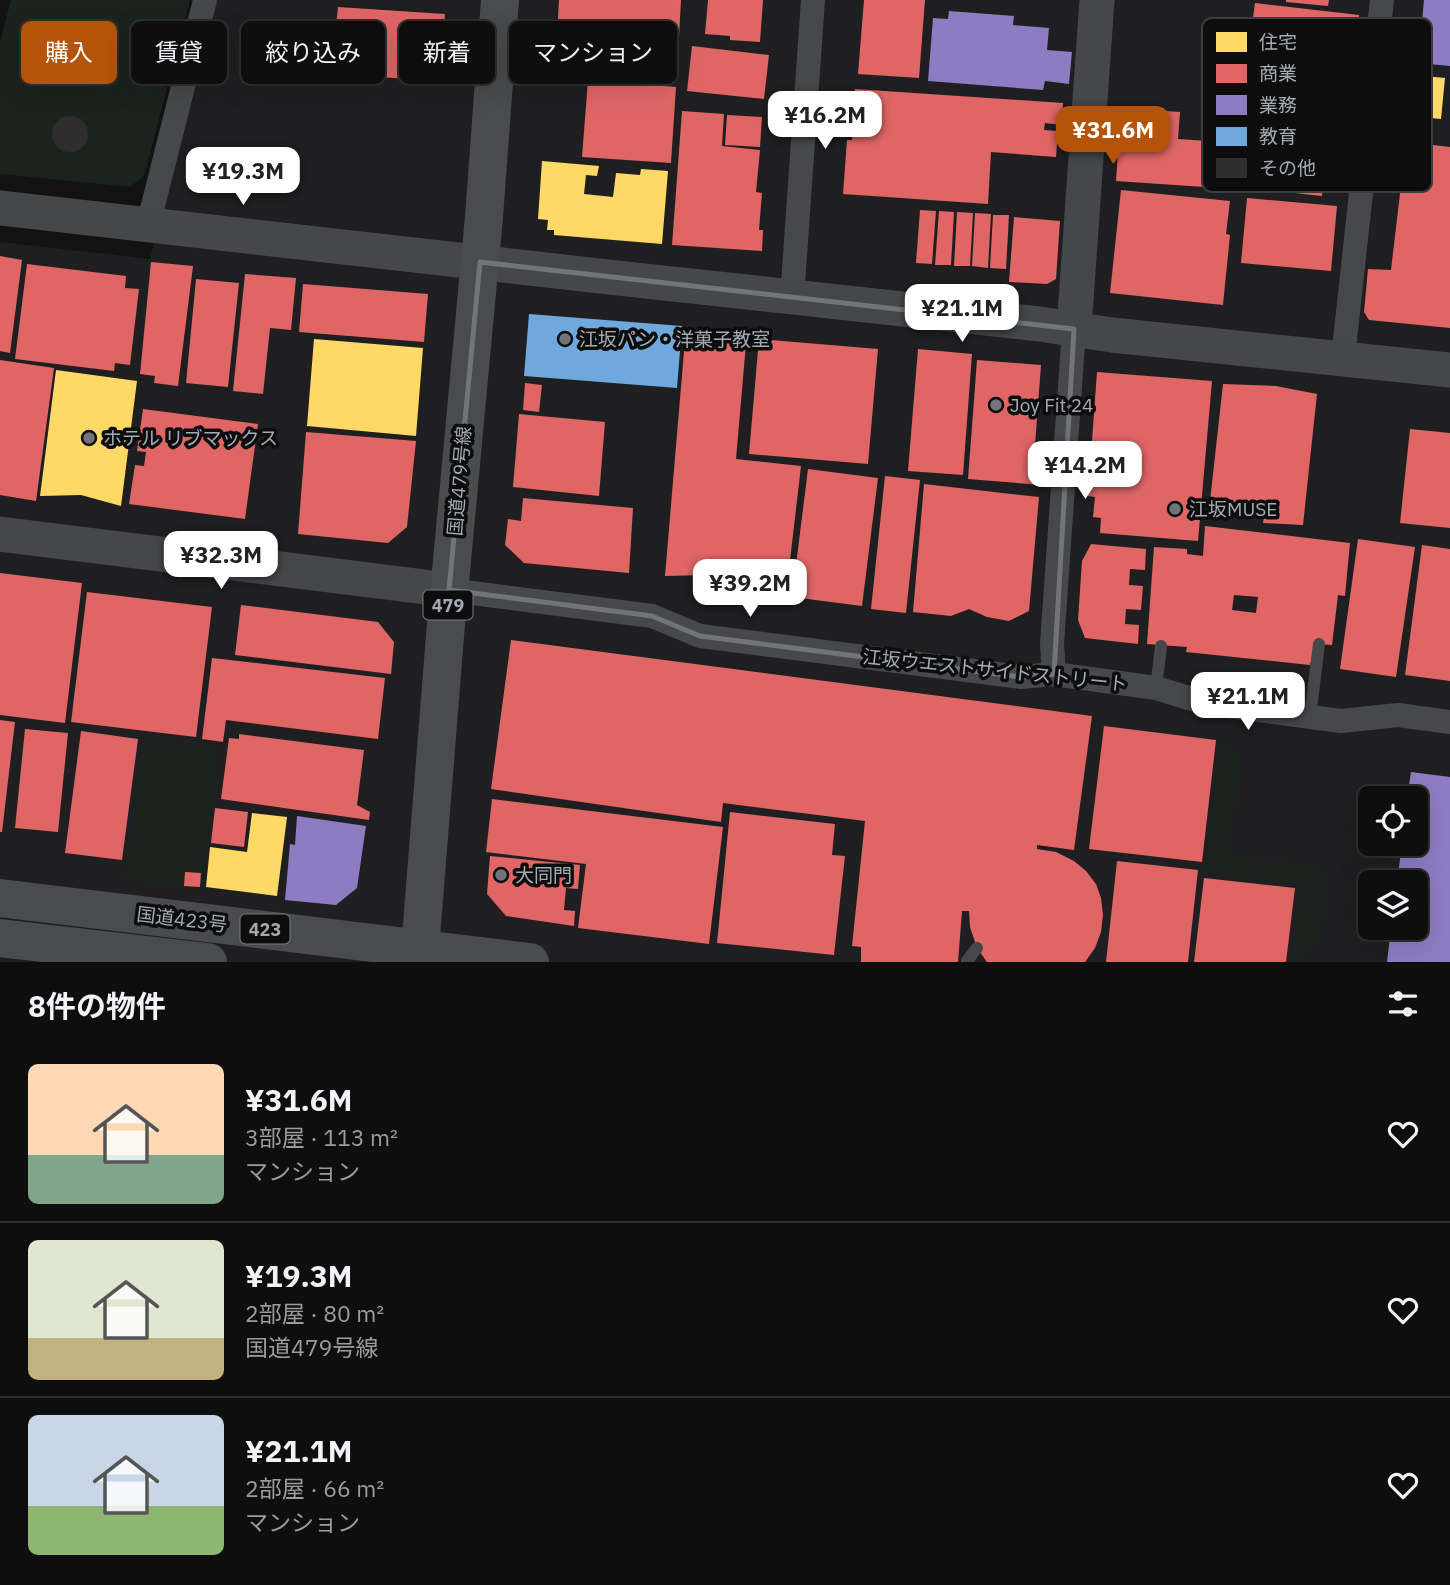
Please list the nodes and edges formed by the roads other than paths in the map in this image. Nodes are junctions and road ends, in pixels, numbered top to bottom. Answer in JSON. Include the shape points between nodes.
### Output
{"nodes":[{"id":1,"x":205,"y":0,"type":"edge"},
{"id":2,"x":500,"y":0,"type":"edge"},
{"id":3,"x":813,"y":0,"type":"edge"},
{"id":4,"x":1097,"y":0,"type":"edge"},
{"id":5,"x":1382,"y":0,"type":"edge"},
{"id":6,"x":1380,"y":18,"type":"edge"},
{"id":7,"x":1361,"y":192,"type":"edge"},
{"id":8,"x":0,"y":208,"type":"edge"},
{"id":9,"x":148,"y":225,"type":"junction"},
{"id":10,"x":480,"y":262,"type":"junction"},
{"id":11,"x":792,"y":298,"type":"junction"},
{"id":12,"x":1074,"y":328,"type":"junction"},
{"id":13,"x":1343,"y":358,"type":"junction"},
{"id":14,"x":1450,"y":370,"type":"edge"},
{"id":15,"x":0,"y":534,"type":"edge"},
{"id":16,"x":449,"y":590,"type":"junction"},
{"id":17,"x":1319,"y":645,"type":"dead end"},
{"id":18,"x":1161,"y":646,"type":"dead end"},
{"id":19,"x":1054,"y":674,"type":"junction"},
{"id":20,"x":1156,"y":688,"type":"junction"},
{"id":21,"x":1310,"y":717,"type":"junction"},
{"id":22,"x":1450,"y":722,"type":"edge"},
{"id":23,"x":0,"y":898,"type":"edge"},
{"id":24,"x":188,"y":920,"type":"junction"},
{"id":25,"x":0,"y":938,"type":"edge"},
{"id":26,"x":977,"y":948,"type":"dead end"},
{"id":27,"x":420,"y":955,"type":"edge"},
{"id":28,"x":967,"y":961,"type":"edge"},
{"id":29,"x":208,"y":962,"type":"edge"},
{"id":30,"x":221,"y":962,"type":"edge"},
{"id":31,"x":530,"y":962,"type":"edge"}],
"edges":[{"from":1,"to":9,"type":"street"},
{"from":2,"to":10,"type":"highway","name":"国道479号線","number":"479"},
{"from":3,"to":11,"type":"street"},
{"from":4,"to":12,"type":"street"},
{"from":5,"to":6,"type":"street"},
{"from":7,"to":13,"type":"street"},
{"from":8,"to":9,"type":"street"},
{"from":9,"to":10,"type":"street"},
{"from":10,"to":11,"type":"street"},
{"from":10,"to":16,"type":"highway","name":"国道479号線","number":"479"},
{"from":11,"to":12,"type":"street"},
{"from":12,"to":13,"type":"street"},
{"from":12,"to":19,"type":"street","via":[[1052,644]]},
{"from":13,"to":14,"type":"street"},
{"from":15,"to":16,"type":"street","name":"江坂ウエストサイドストリート"},
{"from":16,"to":19,"type":"street","name":"江坂ウエストサイドストリート","via":[[652,616],[700,636],[1021,677]]},
{"from":16,"to":27,"type":"highway","name":"国道479号線","number":"479"},
{"from":17,"to":21,"type":"lane"},
{"from":18,"to":20,"type":"lane"},
{"from":19,"to":20,"type":"street","name":"江坂ウエストサイドストリート"},
{"from":20,"to":21,"type":"street","name":"江坂ウエストサイドストリート","via":[[1205,703]]},
{"from":21,"to":22,"type":"street","name":"江坂ウエストサイドストリート","via":[[1341,720],[1398,715]]},
{"from":23,"to":24,"type":"highway","name":"国道423号","number":"423"},
{"from":24,"to":27,"type":"highway","name":"国道423号","number":"423"},
{"from":24,"to":30,"type":"street"},
{"from":25,"to":29,"type":"highway"},
{"from":26,"to":28,"type":"lane"},
{"from":27,"to":31,"type":"highway","name":"国道423号","number":"423"}]}
